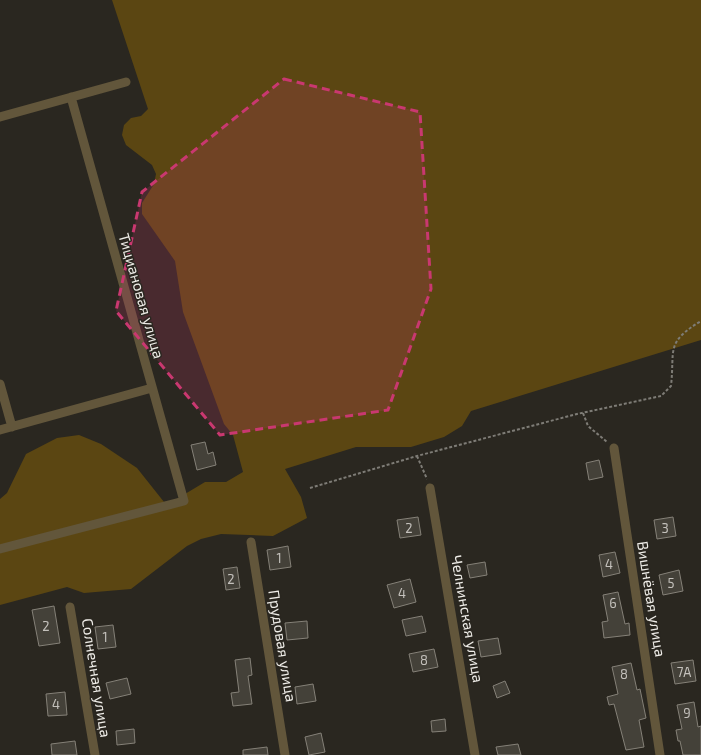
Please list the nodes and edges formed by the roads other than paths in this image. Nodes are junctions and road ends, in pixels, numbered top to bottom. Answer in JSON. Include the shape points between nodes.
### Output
{"nodes":[{"id":1,"x":126,"y":82,"type":"dead end"},
{"id":2,"x":71,"y":98,"type":"junction"},
{"id":3,"x":0,"y":117,"type":"edge"},
{"id":4,"x":0,"y":384,"type":"edge"},
{"id":5,"x":152,"y":388,"type":"junction"},
{"id":6,"x":12,"y":427,"type":"junction"},
{"id":7,"x":0,"y":430,"type":"edge"},
{"id":8,"x":614,"y":448,"type":"road end"},
{"id":9,"x":430,"y":488,"type":"road end"},
{"id":10,"x":251,"y":542,"type":"dead end"},
{"id":11,"x":0,"y":549,"type":"edge"},
{"id":12,"x":70,"y":606,"type":"dead end"},
{"id":13,"x":95,"y":755,"type":"edge"},
{"id":14,"x":285,"y":755,"type":"edge"},
{"id":15,"x":475,"y":755,"type":"edge"},
{"id":16,"x":660,"y":755,"type":"edge"}],
"edges":[{"from":1,"to":2,"type":"street"},
{"from":2,"to":3,"type":"street"},
{"from":2,"to":5,"type":"street","name":"Тициановая улица"},
{"from":4,"to":6,"type":"street"},
{"from":5,"to":6,"type":"street"},
{"from":5,"to":11,"type":"street","name":"Тициановая улица","via":[[184,501]]},
{"from":6,"to":7,"type":"street"},
{"from":8,"to":16,"type":"street","name":"Вишнёвая улица"},
{"from":9,"to":15,"type":"street","name":"Челнинская улица"},
{"from":10,"to":14,"type":"street","name":"Прудовая улица"},
{"from":12,"to":13,"type":"street","name":"Солнечная улица"}]}
